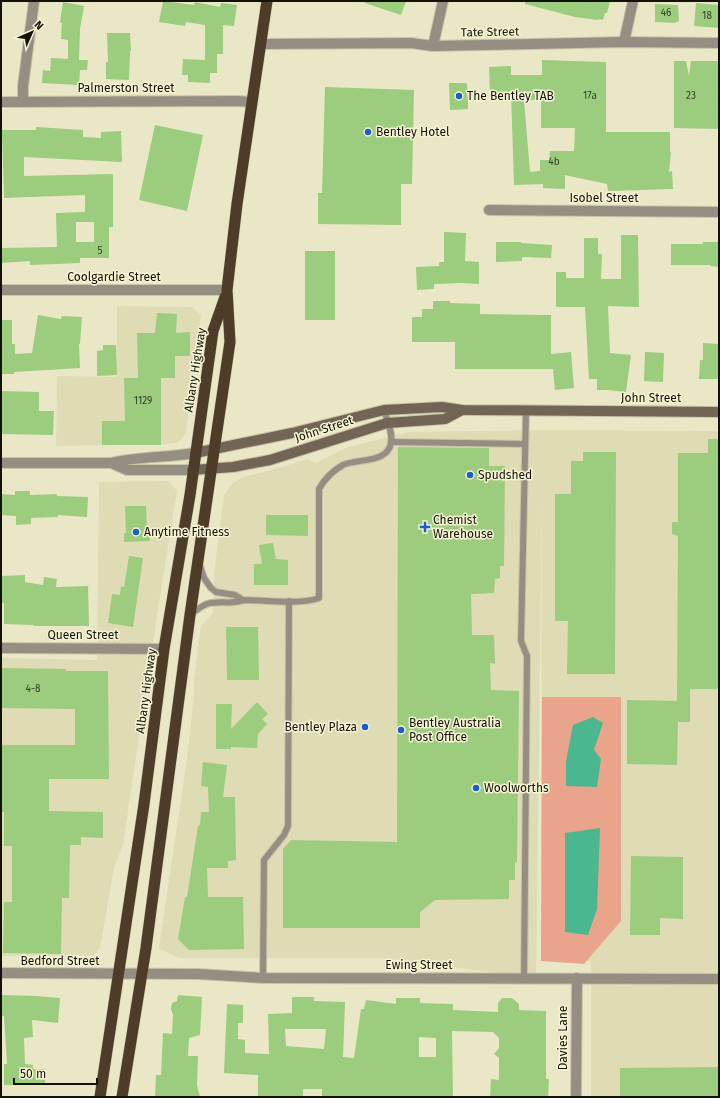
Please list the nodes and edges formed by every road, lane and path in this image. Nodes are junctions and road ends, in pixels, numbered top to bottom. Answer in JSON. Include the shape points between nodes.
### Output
{"nodes":[{"id":1,"x":34,"y":1,"type":"edge"},
{"id":2,"x":267,"y":1,"type":"edge"},
{"id":3,"x":443,"y":1,"type":"edge"},
{"id":4,"x":633,"y":1,"type":"edge"},
{"id":5,"x":624,"y":42,"type":"junction"},
{"id":6,"x":719,"y":43,"type":"edge"},
{"id":7,"x":261,"y":44,"type":"junction"},
{"id":8,"x":433,"y":46,"type":"junction"},
{"id":9,"x":1,"y":102,"type":"edge"},
{"id":10,"x":23,"y":102,"type":"junction"},
{"id":11,"x":252,"y":102,"type":"junction"},
{"id":12,"x":489,"y":210,"type":"dead end"},
{"id":13,"x":719,"y":212,"type":"edge"},
{"id":14,"x":1,"y":290,"type":"edge"},
{"id":15,"x":227,"y":290,"type":"junction"},
{"id":16,"x":384,"y":410,"type":"junction"},
{"id":17,"x":462,"y":410,"type":"junction"},
{"id":18,"x":526,"y":411,"type":"junction"},
{"id":19,"x":719,"y":412,"type":"edge"},
{"id":20,"x":387,"y":422,"type":"junction"},
{"id":21,"x":392,"y":442,"type":"junction"},
{"id":22,"x":525,"y":444,"type":"junction"},
{"id":23,"x":215,"y":449,"type":"junction"},
{"id":24,"x":195,"y":453,"type":"junction"},
{"id":25,"x":1,"y":463,"type":"edge"},
{"id":26,"x":111,"y":463,"type":"junction"},
{"id":27,"x":192,"y":470,"type":"junction"},
{"id":28,"x":212,"y":470,"type":"junction"},
{"id":29,"x":198,"y":563,"type":"junction"},
{"id":30,"x":243,"y":600,"type":"junction"},
{"id":31,"x":289,"y":601,"type":"junction"},
{"id":32,"x":190,"y":614,"type":"junction"},
{"id":33,"x":1,"y":648,"type":"edge"},
{"id":34,"x":164,"y":649,"type":"junction"},
{"id":35,"x":1,"y":974,"type":"edge"},
{"id":36,"x":118,"y":974,"type":"junction"},
{"id":37,"x":142,"y":974,"type":"junction"},
{"id":38,"x":263,"y":978,"type":"junction"},
{"id":39,"x":576,"y":978,"type":"junction"},
{"id":40,"x":524,"y":979,"type":"junction"},
{"id":41,"x":719,"y":979,"type":"edge"},
{"id":42,"x":100,"y":1097,"type":"edge"},
{"id":43,"x":122,"y":1097,"type":"edge"},
{"id":44,"x":576,"y":1097,"type":"edge"}],
"edges":[{"from":1,"to":10,"type":"street"},
{"from":2,"to":7,"type":"highway","name":"Albany Highway"},
{"from":3,"to":8,"type":"street"},
{"from":4,"to":5,"type":"street"},
{"from":5,"to":6,"type":"street","name":"Tate Street"},
{"from":5,"to":8,"type":"street","name":"Tate Street"},
{"from":7,"to":8,"type":"street","name":"Tate Street","via":[[411,43]]},
{"from":7,"to":11,"type":"highway","name":"Albany Highway"},
{"from":9,"to":10,"type":"street","name":"Palmerston Street"},
{"from":10,"to":11,"type":"street","name":"Palmerston Street"},
{"from":11,"to":15,"type":"highway","name":"Albany Highway"},
{"from":12,"to":13,"type":"street","name":"Isobel Street"},
{"from":14,"to":15,"type":"street","name":"Coolgardie Street"},
{"from":15,"to":23,"type":"highway","name":"Albany Highway","via":[[230,342]]},
{"from":15,"to":24,"type":"highway","name":"Albany Highway","via":[[213,331]]},
{"from":16,"to":17,"type":"main road","name":"John Street","via":[[442,407]]},
{"from":16,"to":20,"type":"lane"},
{"from":16,"to":23,"type":"main road","name":"John Street"},
{"from":17,"to":18,"type":"main road","name":"John Street"},
{"from":17,"to":20,"type":"main road","name":"John Street","via":[[445,418]]},
{"from":18,"to":19,"type":"main road","name":"John Street"},
{"from":18,"to":22,"type":"lane"},
{"from":20,"to":21,"type":"lane"},
{"from":20,"to":28,"type":"main road","name":"John Street","via":[[270,460]]},
{"from":21,"to":22,"type":"lane"},
{"from":21,"to":31,"type":"lane","via":[[388,452],[381,456],[344,465],[326,477],[319,489],[319,598]]},
{"from":22,"to":40,"type":"lane","via":[[521,641],[527,656]]},
{"from":23,"to":24,"type":"main road","name":"John Street"},
{"from":23,"to":28,"type":"highway","name":"Albany Highway"},
{"from":24,"to":26,"type":"street"},
{"from":24,"to":27,"type":"highway","name":"Albany Highway"},
{"from":25,"to":26,"type":"street"},
{"from":26,"to":27,"type":"street","via":[[127,470]]},
{"from":27,"to":28,"type":"main road","name":"John Street"},
{"from":27,"to":34,"type":"highway","name":"Albany Highway"},
{"from":28,"to":29,"type":"highway","name":"Albany Highway"},
{"from":29,"to":30,"type":"lane","via":[[211,588]]},
{"from":29,"to":32,"type":"highway","name":"Albany Highway"},
{"from":30,"to":31,"type":"lane"},
{"from":30,"to":32,"type":"lane","via":[[208,603]]},
{"from":31,"to":38,"type":"lane","via":[[288,826],[264,860]]},
{"from":32,"to":37,"type":"highway","name":"Albany Highway"},
{"from":33,"to":34,"type":"street","name":"Queen Street"},
{"from":34,"to":36,"type":"highway","name":"Albany Highway"},
{"from":35,"to":36,"type":"street","name":"Bedford Street"},
{"from":36,"to":37,"type":"street","name":"Ewing Street"},
{"from":36,"to":42,"type":"highway","name":"Albany Highway"},
{"from":37,"to":38,"type":"street","name":"Ewing Street"},
{"from":37,"to":43,"type":"highway","name":"Albany Highway"},
{"from":38,"to":40,"type":"street","name":"Ewing Street"},
{"from":39,"to":40,"type":"street","name":"Ewing Street"},
{"from":39,"to":41,"type":"street","name":"Ewing Street"},
{"from":39,"to":44,"type":"street","name":"Davies Lane"}]}
